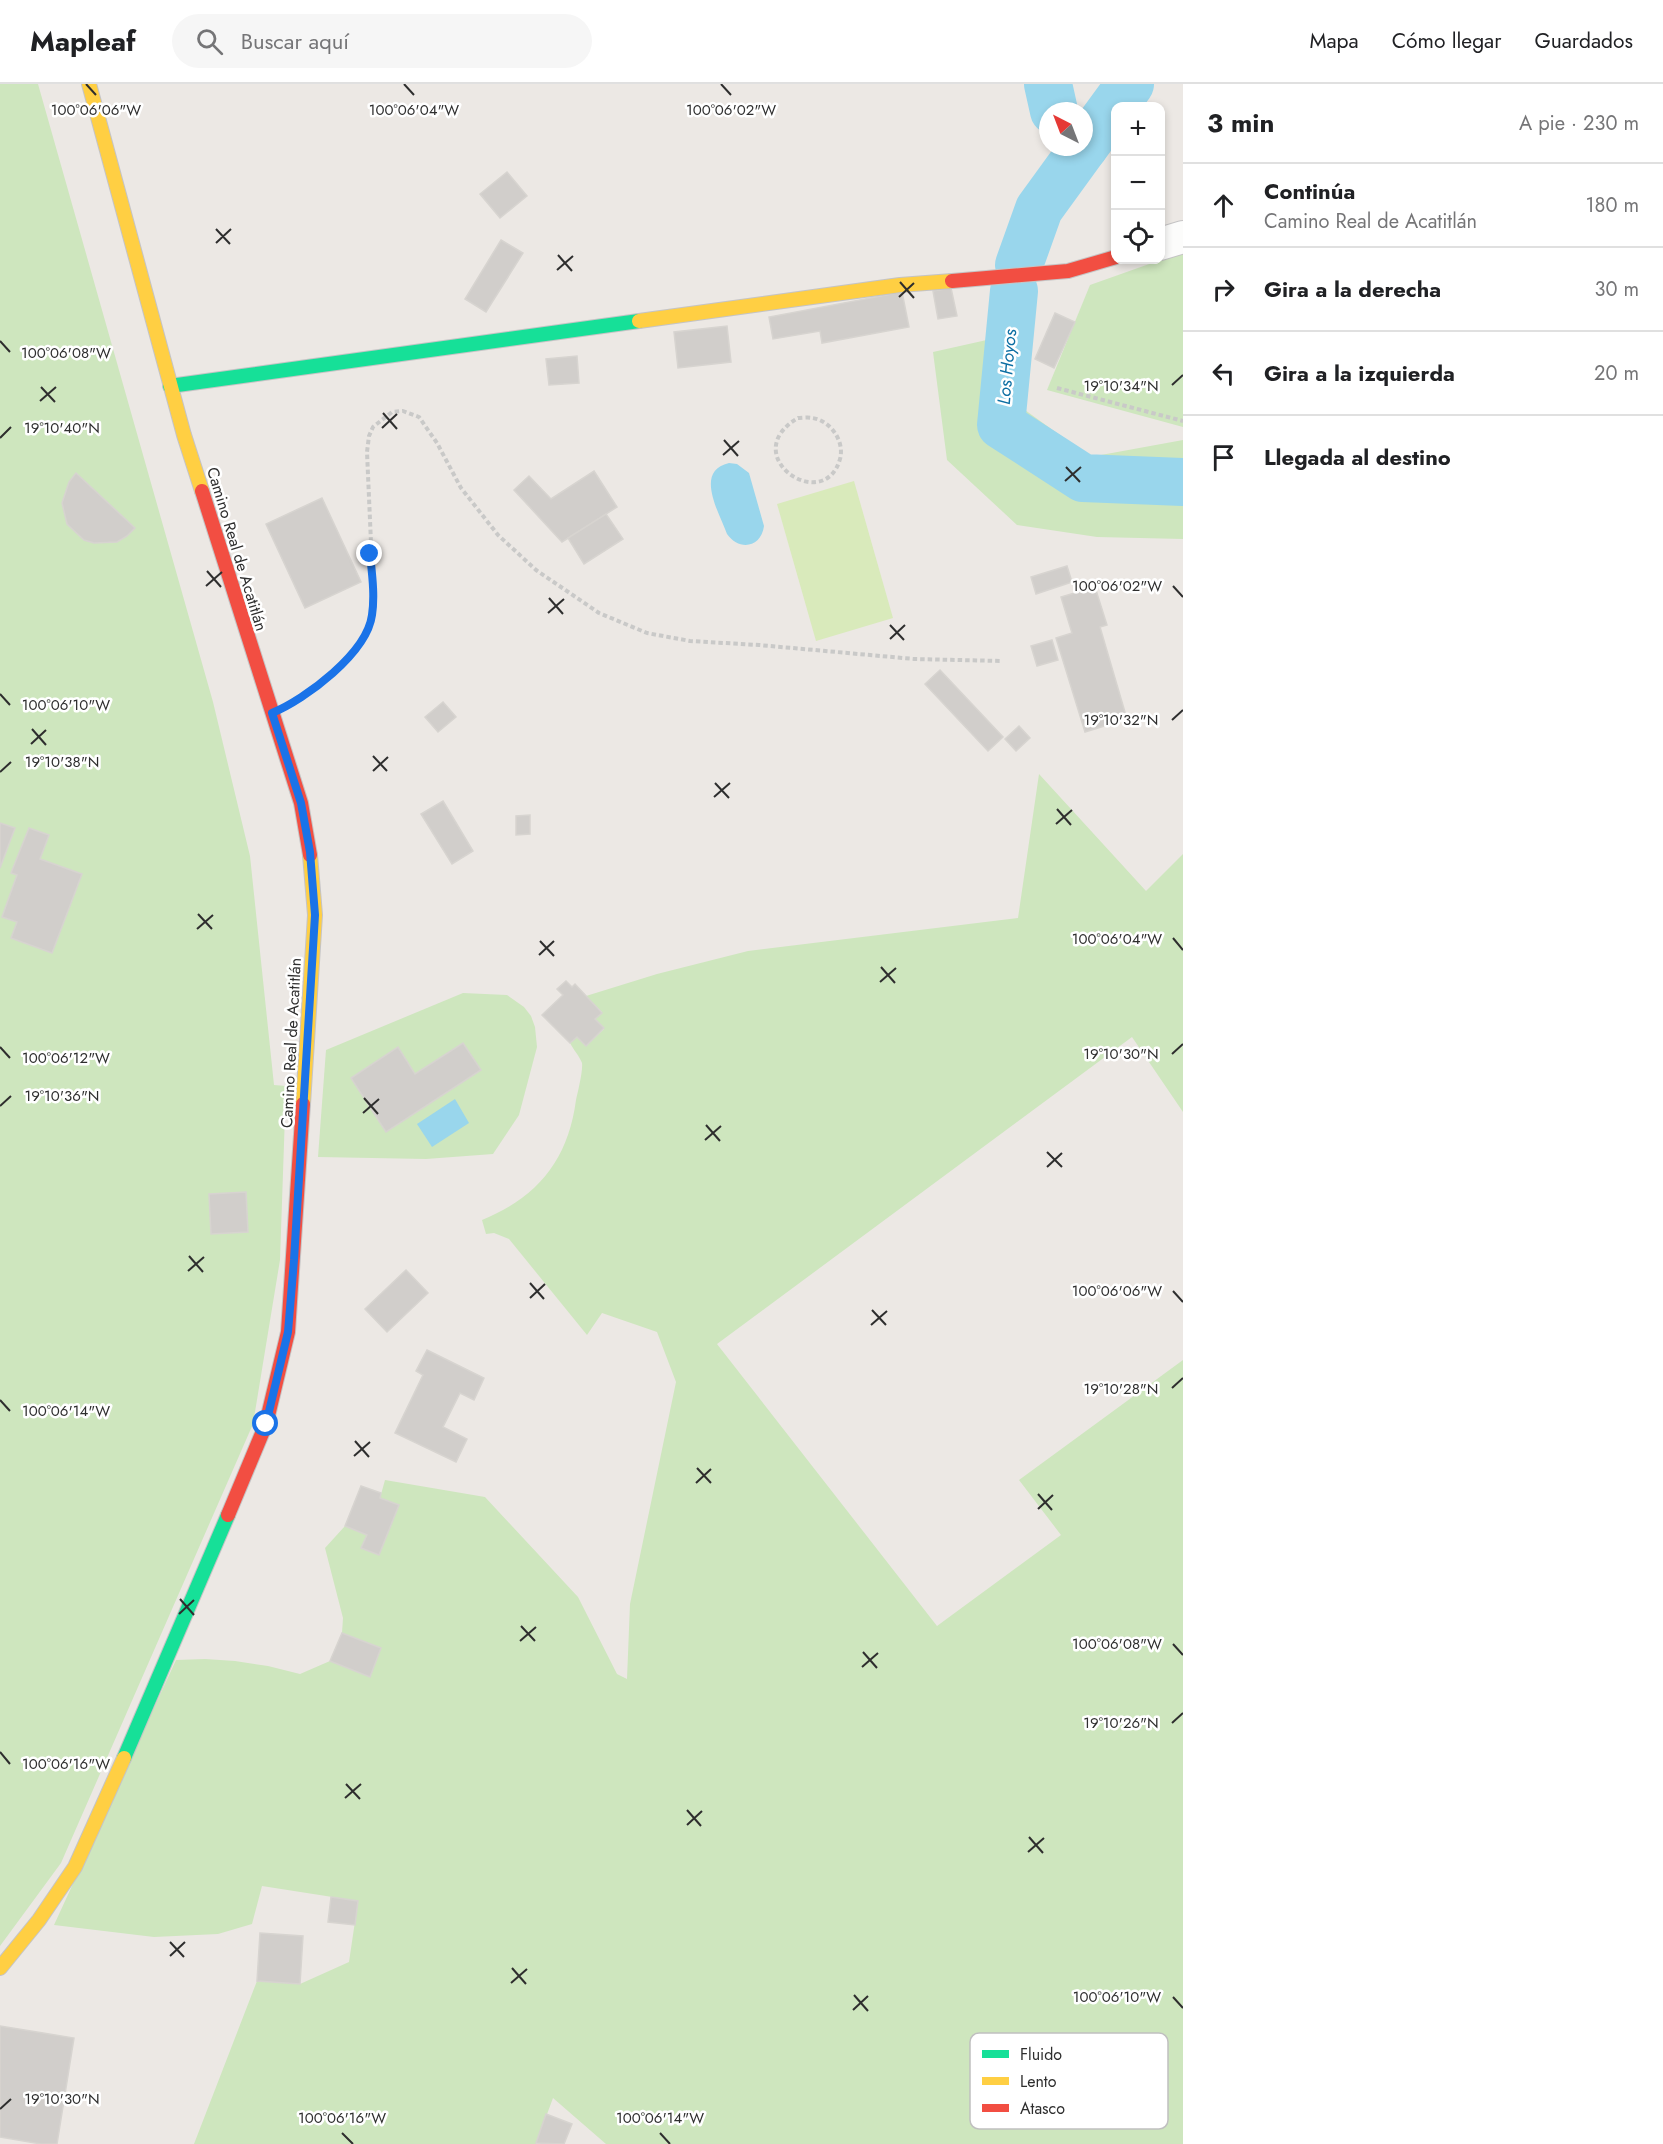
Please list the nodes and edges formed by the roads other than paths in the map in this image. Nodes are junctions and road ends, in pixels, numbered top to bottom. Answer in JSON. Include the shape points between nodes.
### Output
{"nodes":[{"id":1,"x":89,"y":84,"type":"edge"},
{"id":2,"x":1183,"y":237,"type":"edge"},
{"id":3,"x":1165,"y":243,"type":"edge"},
{"id":4,"x":1111,"y":258,"type":"edge"},
{"id":5,"x":170,"y":386,"type":"junction"},
{"id":6,"x":0,"y":1968,"type":"edge"}],
"edges":[{"from":1,"to":5,"type":"main road","name":"Camino Real de Acatitlán"},
{"from":2,"to":3,"type":"street"},
{"from":4,"to":5,"type":"main road","via":[[1068,271],[900,285]]},
{"from":5,"to":6,"type":"main road","name":"Camino Real de Acatitlán","via":[[301,803],[310,852],[315,915],[288,1332],[266,1424],[75,1867]]}]}
